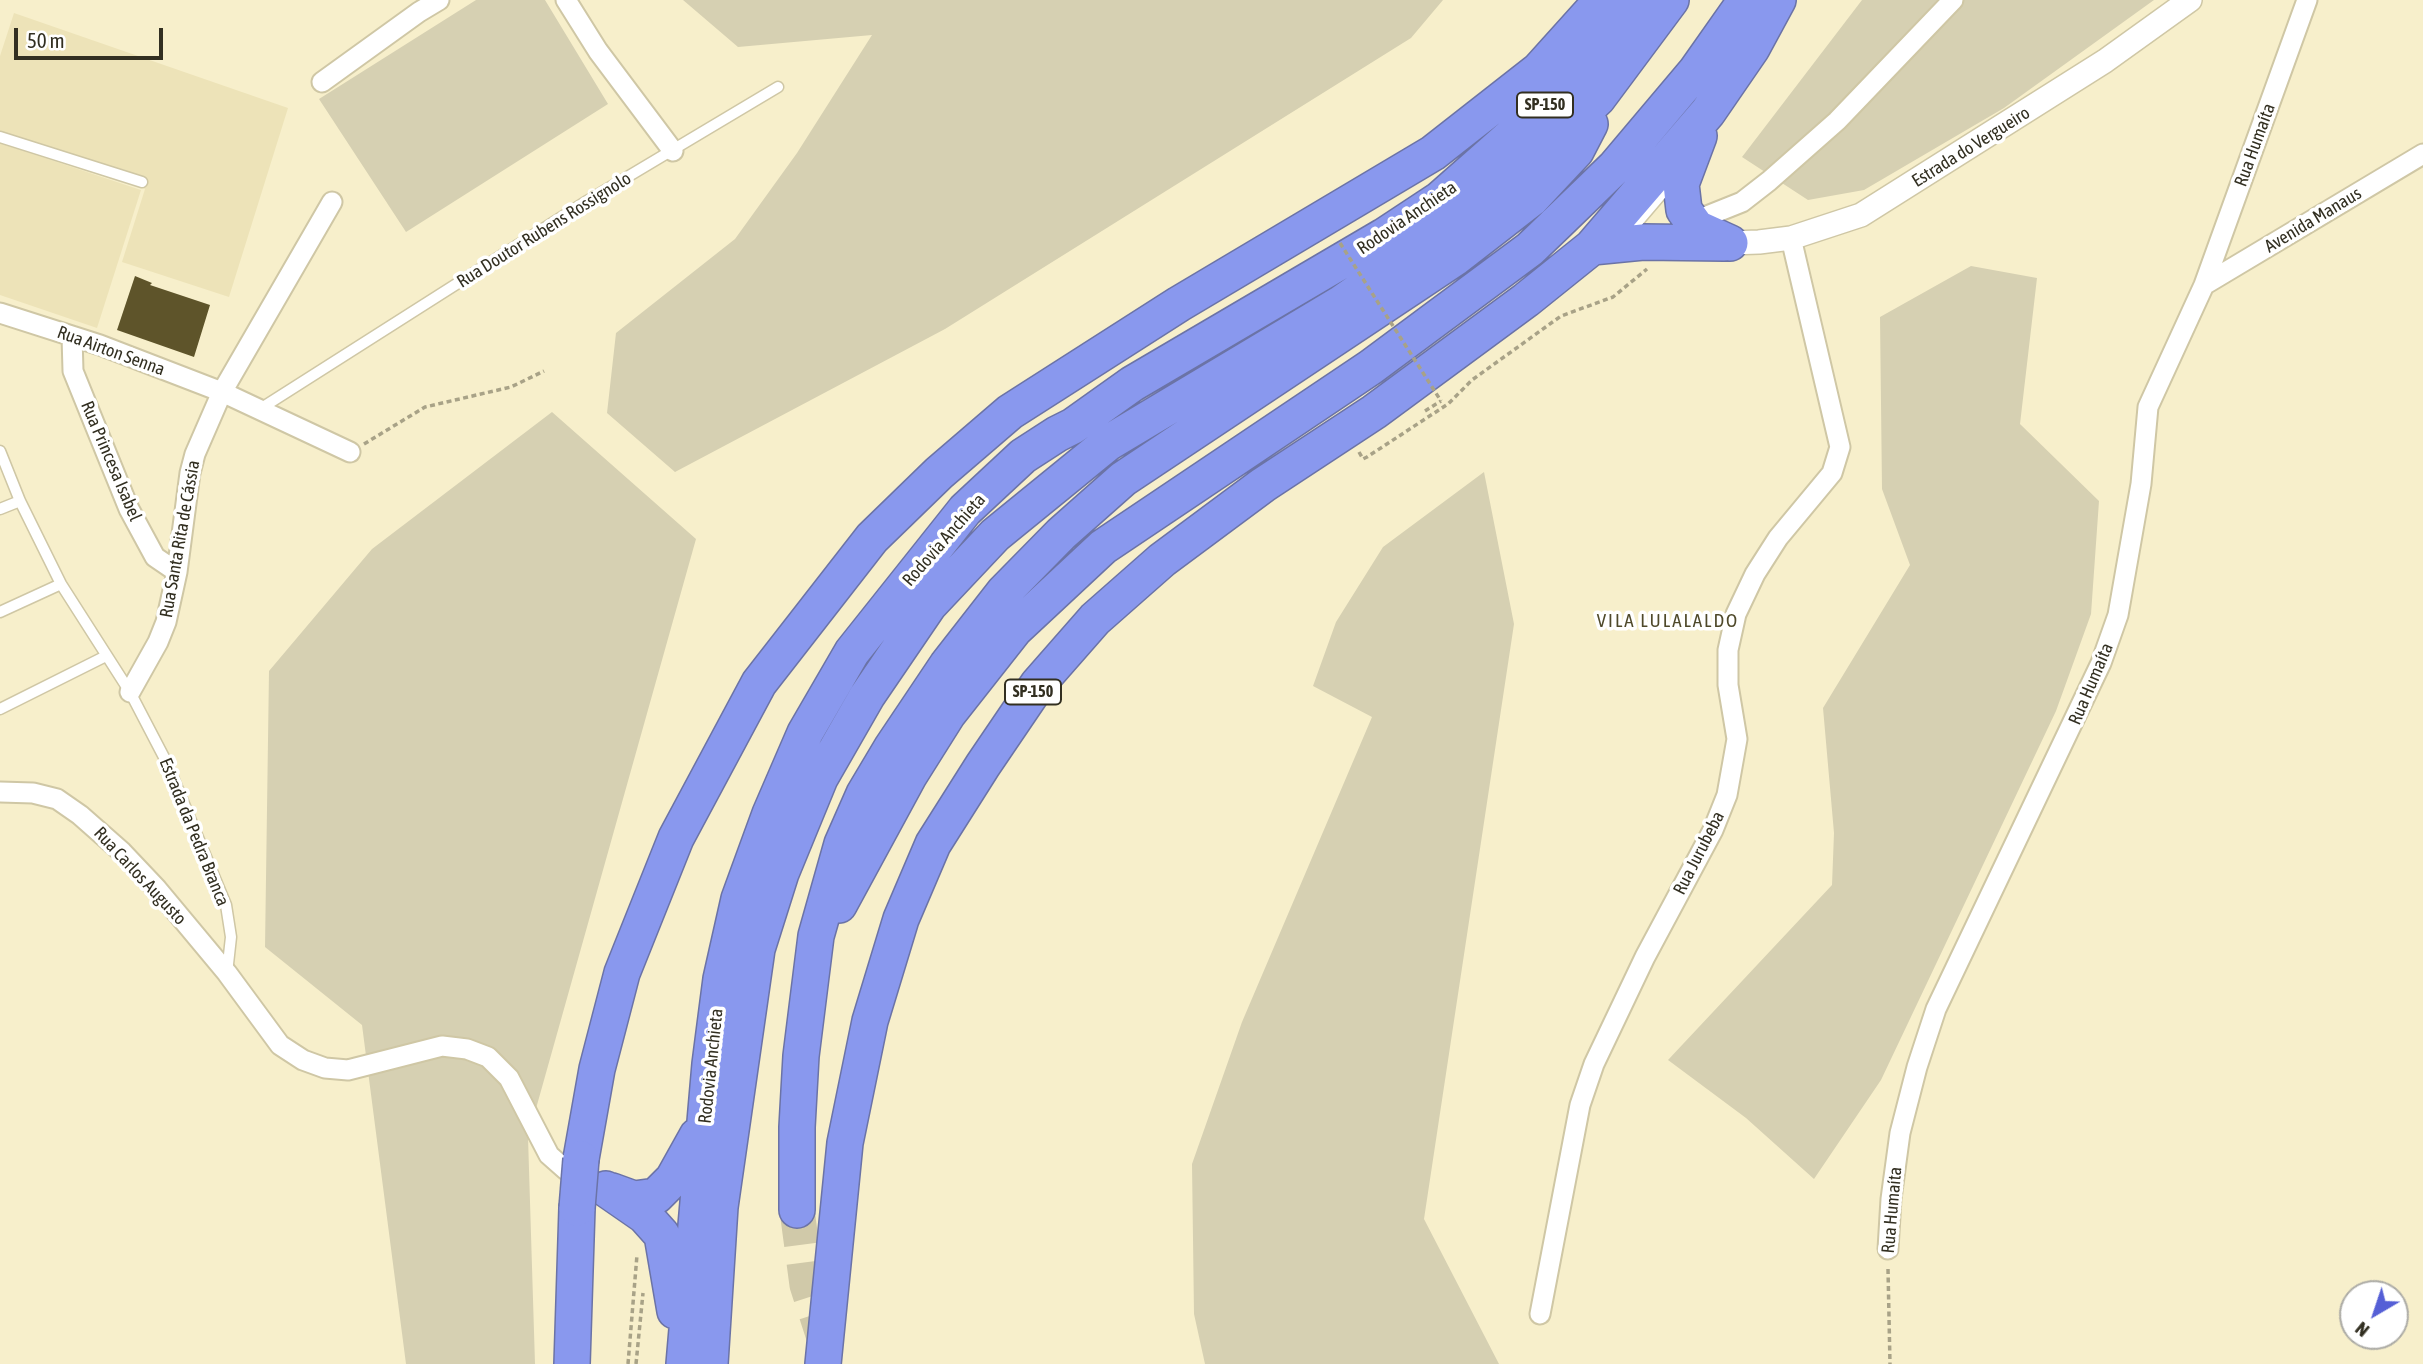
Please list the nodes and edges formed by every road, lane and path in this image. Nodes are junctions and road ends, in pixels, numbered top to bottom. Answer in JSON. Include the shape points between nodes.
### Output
{"nodes":[{"id":1,"x":439,"y":0,"type":"edge"},
{"id":2,"x":566,"y":0,"type":"edge"},
{"id":3,"x":1602,"y":0,"type":"edge"},
{"id":4,"x":1639,"y":0,"type":"edge"},
{"id":5,"x":1671,"y":0,"type":"edge"},
{"id":6,"x":1746,"y":0,"type":"edge"},
{"id":7,"x":1779,"y":0,"type":"edge"},
{"id":8,"x":1953,"y":0,"type":"edge"},
{"id":9,"x":2190,"y":0,"type":"edge"},
{"id":10,"x":2306,"y":0,"type":"edge"},
{"id":11,"x":321,"y":82,"type":"dead end"},
{"id":12,"x":778,"y":88,"type":"dead end"},
{"id":13,"x":1598,"y":98,"type":"junction"},
{"id":14,"x":1708,"y":112,"type":"junction"},
{"id":15,"x":0,"y":137,"type":"edge"},
{"id":16,"x":673,"y":151,"type":"junction"},
{"id":17,"x":2423,"y":154,"type":"edge"},
{"id":18,"x":142,"y":182,"type":"dead end"},
{"id":19,"x":332,"y":202,"type":"dead end"},
{"id":20,"x":1685,"y":233,"type":"junction"},
{"id":21,"x":1791,"y":238,"type":"junction"},
{"id":22,"x":1340,"y":243,"type":"dead end"},
{"id":23,"x":1730,"y":243,"type":"joint"},
{"id":24,"x":1592,"y":247,"type":"junction"},
{"id":25,"x":2204,"y":285,"type":"junction"},
{"id":26,"x":0,"y":313,"type":"edge"},
{"id":27,"x":72,"y":336,"type":"junction"},
{"id":28,"x":544,"y":371,"type":"dead end"},
{"id":29,"x":222,"y":392,"type":"junction"},
{"id":30,"x":1441,"y":401,"type":"dead end"},
{"id":31,"x":259,"y":410,"type":"junction"},
{"id":32,"x":0,"y":451,"type":"edge"},
{"id":33,"x":350,"y":452,"type":"joint"},
{"id":34,"x":1371,"y":454,"type":"dead end"},
{"id":35,"x":20,"y":501,"type":"junction"},
{"id":36,"x":0,"y":509,"type":"edge"},
{"id":37,"x":177,"y":572,"type":"junction"},
{"id":38,"x":61,"y":584,"type":"junction"},
{"id":39,"x":0,"y":612,"type":"edge"},
{"id":40,"x":106,"y":656,"type":"junction"},
{"id":41,"x":130,"y":692,"type":"junction"},
{"id":42,"x":0,"y":709,"type":"edge"},
{"id":43,"x":0,"y":792,"type":"edge"},
{"id":44,"x":817,"y":936,"type":"junction"},
{"id":45,"x":227,"y":973,"type":"junction"},
{"id":46,"x":704,"y":1124,"type":"junction"},
{"id":47,"x":606,"y":1189,"type":"junction"},
{"id":48,"x":797,"y":1210,"type":"tunnel mouth"},
{"id":49,"x":1888,"y":1249,"type":"joint"},
{"id":50,"x":637,"y":1251,"type":"dead end"},
{"id":51,"x":1540,"y":1314,"type":"dead end"},
{"id":52,"x":638,"y":1341,"type":"dead end"},
{"id":53,"x":572,"y":1364,"type":"edge"},
{"id":54,"x":628,"y":1364,"type":"edge"},
{"id":55,"x":636,"y":1364,"type":"edge"},
{"id":56,"x":683,"y":1364,"type":"edge"},
{"id":57,"x":710,"y":1364,"type":"edge"},
{"id":58,"x":823,"y":1364,"type":"edge"},
{"id":59,"x":1890,"y":1364,"type":"edge"}],
"edges":[{"from":1,"to":11,"type":"street"},
{"from":2,"to":16,"type":"street"},
{"from":3,"to":53,"type":"highway","bridge":true,"via":[[1539,70],[1433,153],[1010,412],[872,538],[759,683],[676,838],[622,973],[597,1069],[582,1159]]},
{"from":4,"to":46,"type":"highway","name":"Rodovia Anchieta","number":"SP-150","via":[[1596,53],[1535,115],[1440,199],[1132,384],[1023,456],[965,510],[852,652],[804,733],[739,899],[721,979]]},
{"from":5,"to":13,"type":"highway","name":"Rodovia Anchieta","number":"SP-150"},
{"from":6,"to":44,"type":"highway","via":[[1696,72],[1615,167],[1530,249],[1371,367],[1102,547],[1015,629],[948,714],[850,887]]},
{"from":7,"to":14,"type":"highway","number":"SP-150"},
{"from":8,"to":20,"type":"street","via":[[1837,121],[1769,181],[1742,202]]},
{"from":9,"to":21,"type":"street","name":"Estrada do Vergueiro","via":[[2105,61],[1861,215]]},
{"from":10,"to":25,"type":"street","name":"Rua Humaíta"},
{"from":12,"to":16,"type":"lane","name":"Rua Doutor Rubens Rossignolo"},
{"from":13,"to":44,"type":"highway","via":[[1576,151],[1531,199],[1382,309],[1123,479],[1004,592],[947,665],[864,794],[842,844]]},
{"from":13,"to":57,"type":"highway","name":"Rodovia Anchieta","number":"SP-150","via":[[1515,177],[1399,263],[1340,304],[1108,443],[995,535],[929,605],[867,696],[820,778],[781,873],[757,949],[720,1208]]},
{"from":14,"to":20,"type":"highway","via":[[1681,184]]},
{"from":14,"to":24,"type":"highway","number":"SP-150"},
{"from":15,"to":18,"type":"lane"},
{"from":16,"to":31,"type":"lane","name":"Rua Doutor Rubens Rossignolo"},
{"from":17,"to":25,"type":"street","name":"Avenida Manaus"},
{"from":19,"to":29,"type":"street","name":"Rua Santa Rita de Cássia"},
{"from":20,"to":23,"type":"highway"},
{"from":20,"to":24,"type":"highway"},
{"from":20,"to":34,"type":"path","via":[[1613,297],[1561,316],[1472,380],[1448,404]]},
{"from":21,"to":23,"type":"street","name":"Estrada do Vergueiro"},
{"from":21,"to":51,"type":"street","name":"Rua Jurubeba","via":[[1840,447],[1832,473],[1778,538],[1736,614],[1727,650],[1737,739],[1727,795],[1594,1064],[1580,1105]]},
{"from":22,"to":30,"type":"path","bridge":true},
{"from":24,"to":58,"type":"highway","number":"SP-150","via":[[1396,396],[1263,485],[1162,561],[1095,619],[1038,684],[998,742],[933,844],[901,919],[870,1021],[845,1143]]},
{"from":25,"to":49,"type":"street","name":"Rua Humaíta","via":[[2148,407],[2141,484],[2118,615],[2101,663],[1936,1009],[1900,1133]]},
{"from":26,"to":27,"type":"street","name":"Rua Airton Senna"},
{"from":27,"to":29,"type":"street","name":"Rua Airton Senna"},
{"from":27,"to":37,"type":"street","name":"Rua Princesa Isabel","via":[[73,371],[129,509],[155,557]]},
{"from":28,"to":33,"type":"path","via":[[511,387],[425,407]]},
{"from":29,"to":31,"type":"street","name":"Rua Airton Senna"},
{"from":29,"to":37,"type":"street","name":"Rua Santa Rita de Cássia","via":[[190,473]]},
{"from":31,"to":33,"type":"street","name":"Rua Airton Senna"},
{"from":32,"to":35,"type":"lane","name":"Estrada da Pedra Branca"},
{"from":35,"to":36,"type":"lane"},
{"from":35,"to":38,"type":"lane","name":"Estrada da Pedra Branca"},
{"from":37,"to":41,"type":"street","name":"Rua Santa Rita de Cássia","via":[[162,632]]},
{"from":38,"to":39,"type":"lane"},
{"from":38,"to":40,"type":"lane","name":"Estrada da Pedra Branca"},
{"from":40,"to":41,"type":"lane","name":"Estrada da Pedra Branca"},
{"from":40,"to":42,"type":"lane"},
{"from":41,"to":45,"type":"lane","name":"Estrada da Pedra Branca","via":[[167,763],[226,905],[231,937]]},
{"from":43,"to":45,"type":"street","name":"Rua Carlos Augusto","via":[[57,799],[80,815],[157,889]]},
{"from":44,"to":48,"type":"highway","via":[[801,1056]]},
{"from":45,"to":47,"type":"street","via":[[281,1045],[325,1068],[348,1070],[442,1046],[488,1057],[509,1078],[550,1155],[566,1170]]},
{"from":46,"to":47,"type":"highway","via":[[673,1179],[656,1196],[634,1199]]},
{"from":46,"to":56,"type":"highway","name":"Rodovia Anchieta","number":"SP-150"},
{"from":47,"to":56,"type":"highway","via":[[662,1234]]},
{"from":49,"to":59,"type":"path","name":"Rua Humaíta"},
{"from":50,"to":54,"type":"path"},
{"from":52,"to":55,"type":"path"}]}
